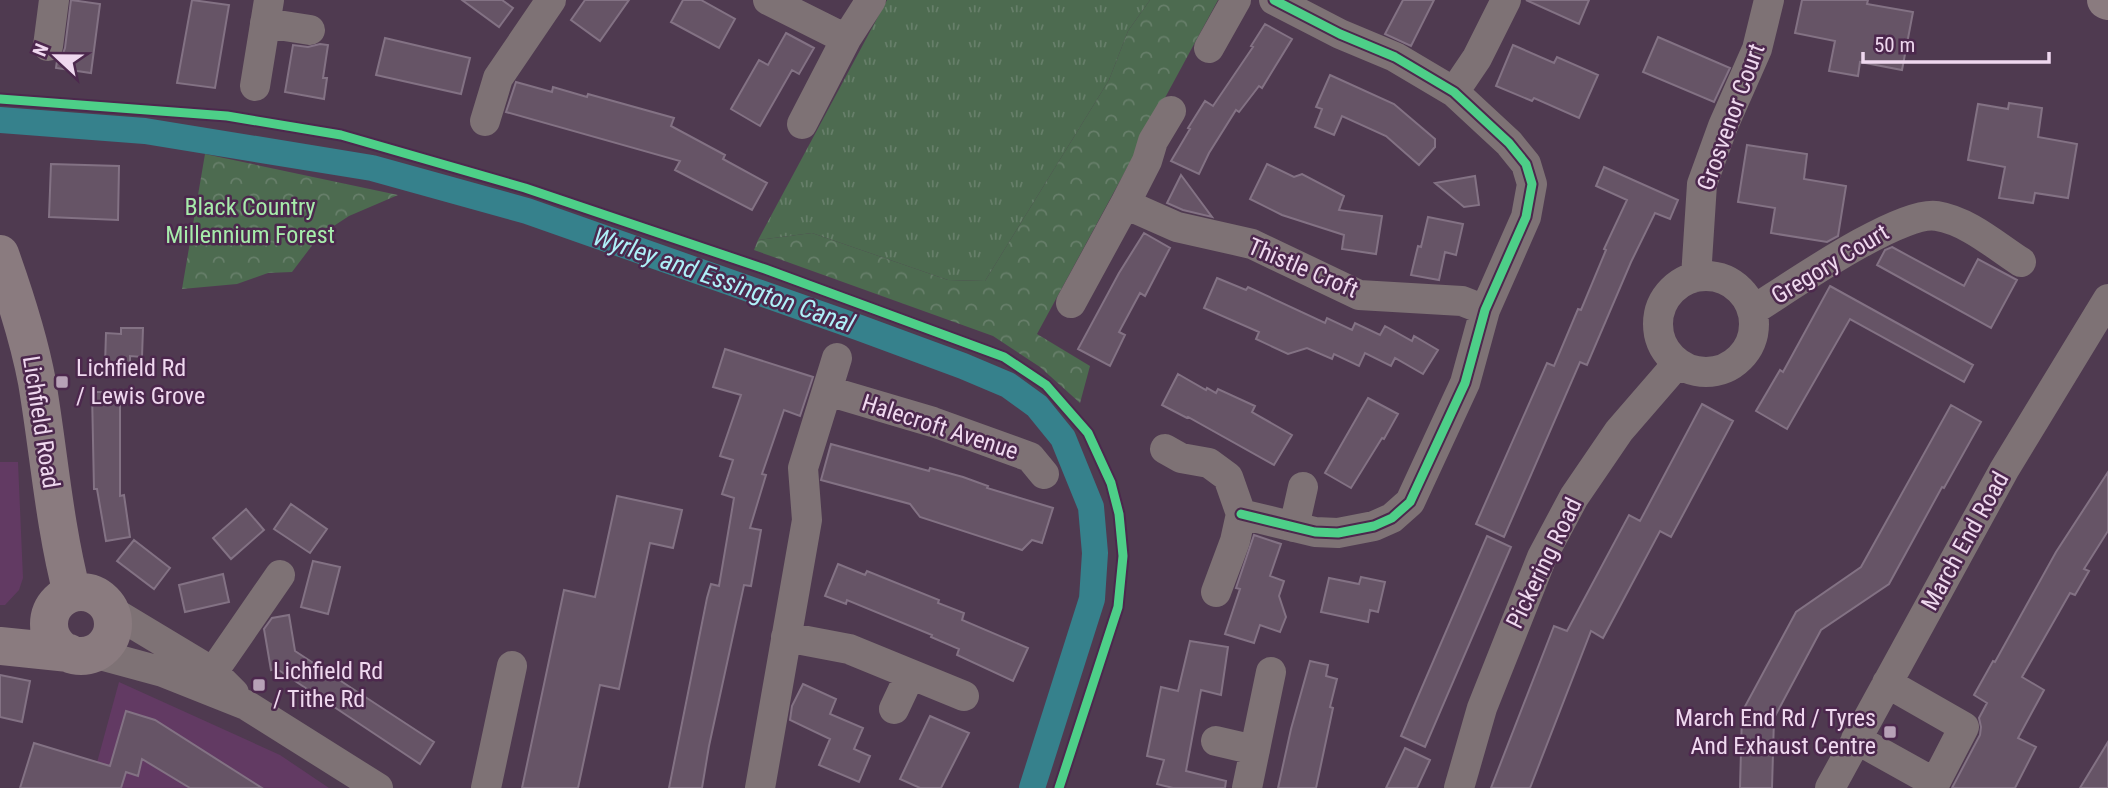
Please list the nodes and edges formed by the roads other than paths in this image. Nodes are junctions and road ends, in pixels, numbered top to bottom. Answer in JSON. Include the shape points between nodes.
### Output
{"nodes":[{"id":1,"x":54,"y":0,"type":"edge"},
{"id":2,"x":551,"y":0,"type":"edge"},
{"id":3,"x":768,"y":0,"type":"edge"},
{"id":4,"x":1236,"y":0,"type":"edge"},
{"id":5,"x":1274,"y":0,"type":"edge"},
{"id":6,"x":1506,"y":0,"type":"edge"},
{"id":7,"x":1769,"y":0,"type":"edge"},
{"id":8,"x":871,"y":1,"type":"edge"},
{"id":9,"x":267,"y":12,"type":"edge"},
{"id":10,"x":310,"y":30,"type":"dead end"},
{"id":11,"x":846,"y":39,"type":"junction"},
{"id":12,"x":48,"y":46,"type":"dead end"},
{"id":13,"x":1209,"y":48,"type":"dead end"},
{"id":14,"x":255,"y":86,"type":"dead end"},
{"id":15,"x":1454,"y":92,"type":"junction"},
{"id":16,"x":1171,"y":111,"type":"dead end"},
{"id":17,"x":485,"y":121,"type":"dead end"},
{"id":18,"x":802,"y":124,"type":"dead end"},
{"id":19,"x":1125,"y":204,"type":"junction"},
{"id":20,"x":2021,"y":262,"type":"dead end"},
{"id":21,"x":4,"y":275,"type":"edge"},
{"id":22,"x":1696,"y":277,"type":"junction"},
{"id":23,"x":2108,"y":299,"type":"edge"},
{"id":24,"x":1071,"y":303,"type":"dead end"},
{"id":25,"x":1485,"y":310,"type":"junction"},
{"id":26,"x":1752,"y":311,"type":"junction"},
{"id":27,"x":837,"y":358,"type":"dead end"},
{"id":28,"x":1677,"y":364,"type":"junction"},
{"id":29,"x":828,"y":391,"type":"junction"},
{"id":30,"x":1165,"y":449,"type":"dead end"},
{"id":31,"x":1044,"y":474,"type":"dead end"},
{"id":32,"x":1303,"y":487,"type":"dead end"},
{"id":33,"x":1241,"y":514,"type":"junction"},
{"id":34,"x":1294,"y":527,"type":"junction"},
{"id":35,"x":280,"y":575,"type":"dead end"},
{"id":36,"x":1216,"y":592,"type":"dead end"},
{"id":37,"x":61,"y":606,"type":"junction"},
{"id":38,"x":110,"y":610,"type":"junction"},
{"id":39,"x":0,"y":628,"type":"edge"},
{"id":40,"x":786,"y":637,"type":"junction"},
{"id":41,"x":0,"y":646,"type":"edge"},
{"id":42,"x":81,"y":653,"type":"junction"},
{"id":43,"x":512,"y":666,"type":"dead end"},
{"id":44,"x":213,"y":672,"type":"junction"},
{"id":45,"x":1271,"y":672,"type":"dead end"},
{"id":46,"x":910,"y":675,"type":"junction"},
{"id":47,"x":1886,"y":683,"type":"junction"},
{"id":48,"x":964,"y":696,"type":"dead end"},
{"id":49,"x":246,"y":705,"type":"junction"},
{"id":50,"x":894,"y":709,"type":"dead end"},
{"id":51,"x":1856,"y":739,"type":"junction"},
{"id":52,"x":1216,"y":741,"type":"dead end"},
{"id":53,"x":1255,"y":750,"type":"junction"},
{"id":54,"x":378,"y":788,"type":"edge"},
{"id":55,"x":486,"y":788,"type":"edge"},
{"id":56,"x":760,"y":788,"type":"edge"},
{"id":57,"x":1247,"y":788,"type":"edge"},
{"id":58,"x":1459,"y":788,"type":"edge"},
{"id":59,"x":1830,"y":788,"type":"edge"}],
"edges":[{"from":1,"to":12,"type":"street"},
{"from":2,"to":17,"type":"street","via":[[498,78]]},
{"from":3,"to":11,"type":"street"},
{"from":4,"to":13,"type":"street"},
{"from":5,"to":15,"type":"street","via":[[1395,57]]},
{"from":6,"to":15,"type":"street"},
{"from":7,"to":22,"type":"street","name":"Grosvenor Court","via":[[1757,49],[1702,184]]},
{"from":8,"to":11,"type":"street"},
{"from":9,"to":10,"type":"street"},
{"from":9,"to":14,"type":"street"},
{"from":11,"to":18,"type":"street"},
{"from":15,"to":25,"type":"street","via":[[1509,143],[1526,164],[1532,184],[1526,217]]},
{"from":16,"to":19,"type":"street"},
{"from":19,"to":24,"type":"street"},
{"from":19,"to":25,"type":"street","name":"Thistle Croft","via":[[1177,227],[1252,244],[1359,295],[1462,301]]},
{"from":20,"to":26,"type":"street","name":"Gregory Court","via":[[1962,223],[1935,215],[1891,226]]},
{"from":21,"to":37,"type":"main road","name":"Lichfield Road","via":[[37,384],[60,545]]},
{"from":22,"to":26,"type":"street","via":[[1725,279],[1747,298]]},
{"from":22,"to":28,"type":"street","via":[[1671,290],[1658,316],[1661,344]]},
{"from":23,"to":47,"type":"street","name":"March End Road","via":[[2004,470]]},
{"from":25,"to":34,"type":"street","via":[[1465,383],[1410,502],[1392,518],[1352,532]]},
{"from":26,"to":28,"type":"street","via":[[1750,344],[1728,368],[1696,372]]},
{"from":27,"to":29,"type":"street","name":"Halecroft Avenue"},
{"from":28,"to":58,"type":"street","name":"Pickering Road","via":[[1619,431],[1574,497],[1542,557],[1482,708]]},
{"from":29,"to":31,"type":"street","name":"Halecroft Avenue","via":[[1030,457]]},
{"from":29,"to":40,"type":"street","name":"Halecroft Avenue","via":[[803,468],[807,520]]},
{"from":30,"to":33,"type":"street","via":[[1181,458],[1209,463],[1228,477]]},
{"from":32,"to":34,"type":"street"},
{"from":33,"to":34,"type":"street"},
{"from":33,"to":36,"type":"street"},
{"from":35,"to":44,"type":"street"},
{"from":37,"to":38,"type":"main road","via":[[89,593]]},
{"from":37,"to":39,"type":"main road","via":[[29,627]]},
{"from":37,"to":42,"type":"main road","via":[[50,627],[54,640]]},
{"from":38,"to":42,"type":"main road","via":[[109,639]]},
{"from":38,"to":44,"type":"street"},
{"from":40,"to":46,"type":"street","via":[[849,649]]},
{"from":40,"to":56,"type":"street","name":"Halecroft Avenue"},
{"from":41,"to":42,"type":"main road"},
{"from":42,"to":49,"type":"street","via":[[163,672]]},
{"from":43,"to":55,"type":"street"},
{"from":44,"to":49,"type":"street"},
{"from":45,"to":53,"type":"street"},
{"from":46,"to":48,"type":"street"},
{"from":46,"to":50,"type":"street"},
{"from":47,"to":51,"type":"street","name":"March End Road"},
{"from":47,"to":51,"type":"street","via":[[1964,727],[1935,783]]},
{"from":49,"to":54,"type":"street"},
{"from":51,"to":59,"type":"street","name":"March End Road"},
{"from":52,"to":53,"type":"street"},
{"from":53,"to":57,"type":"street"}]}
